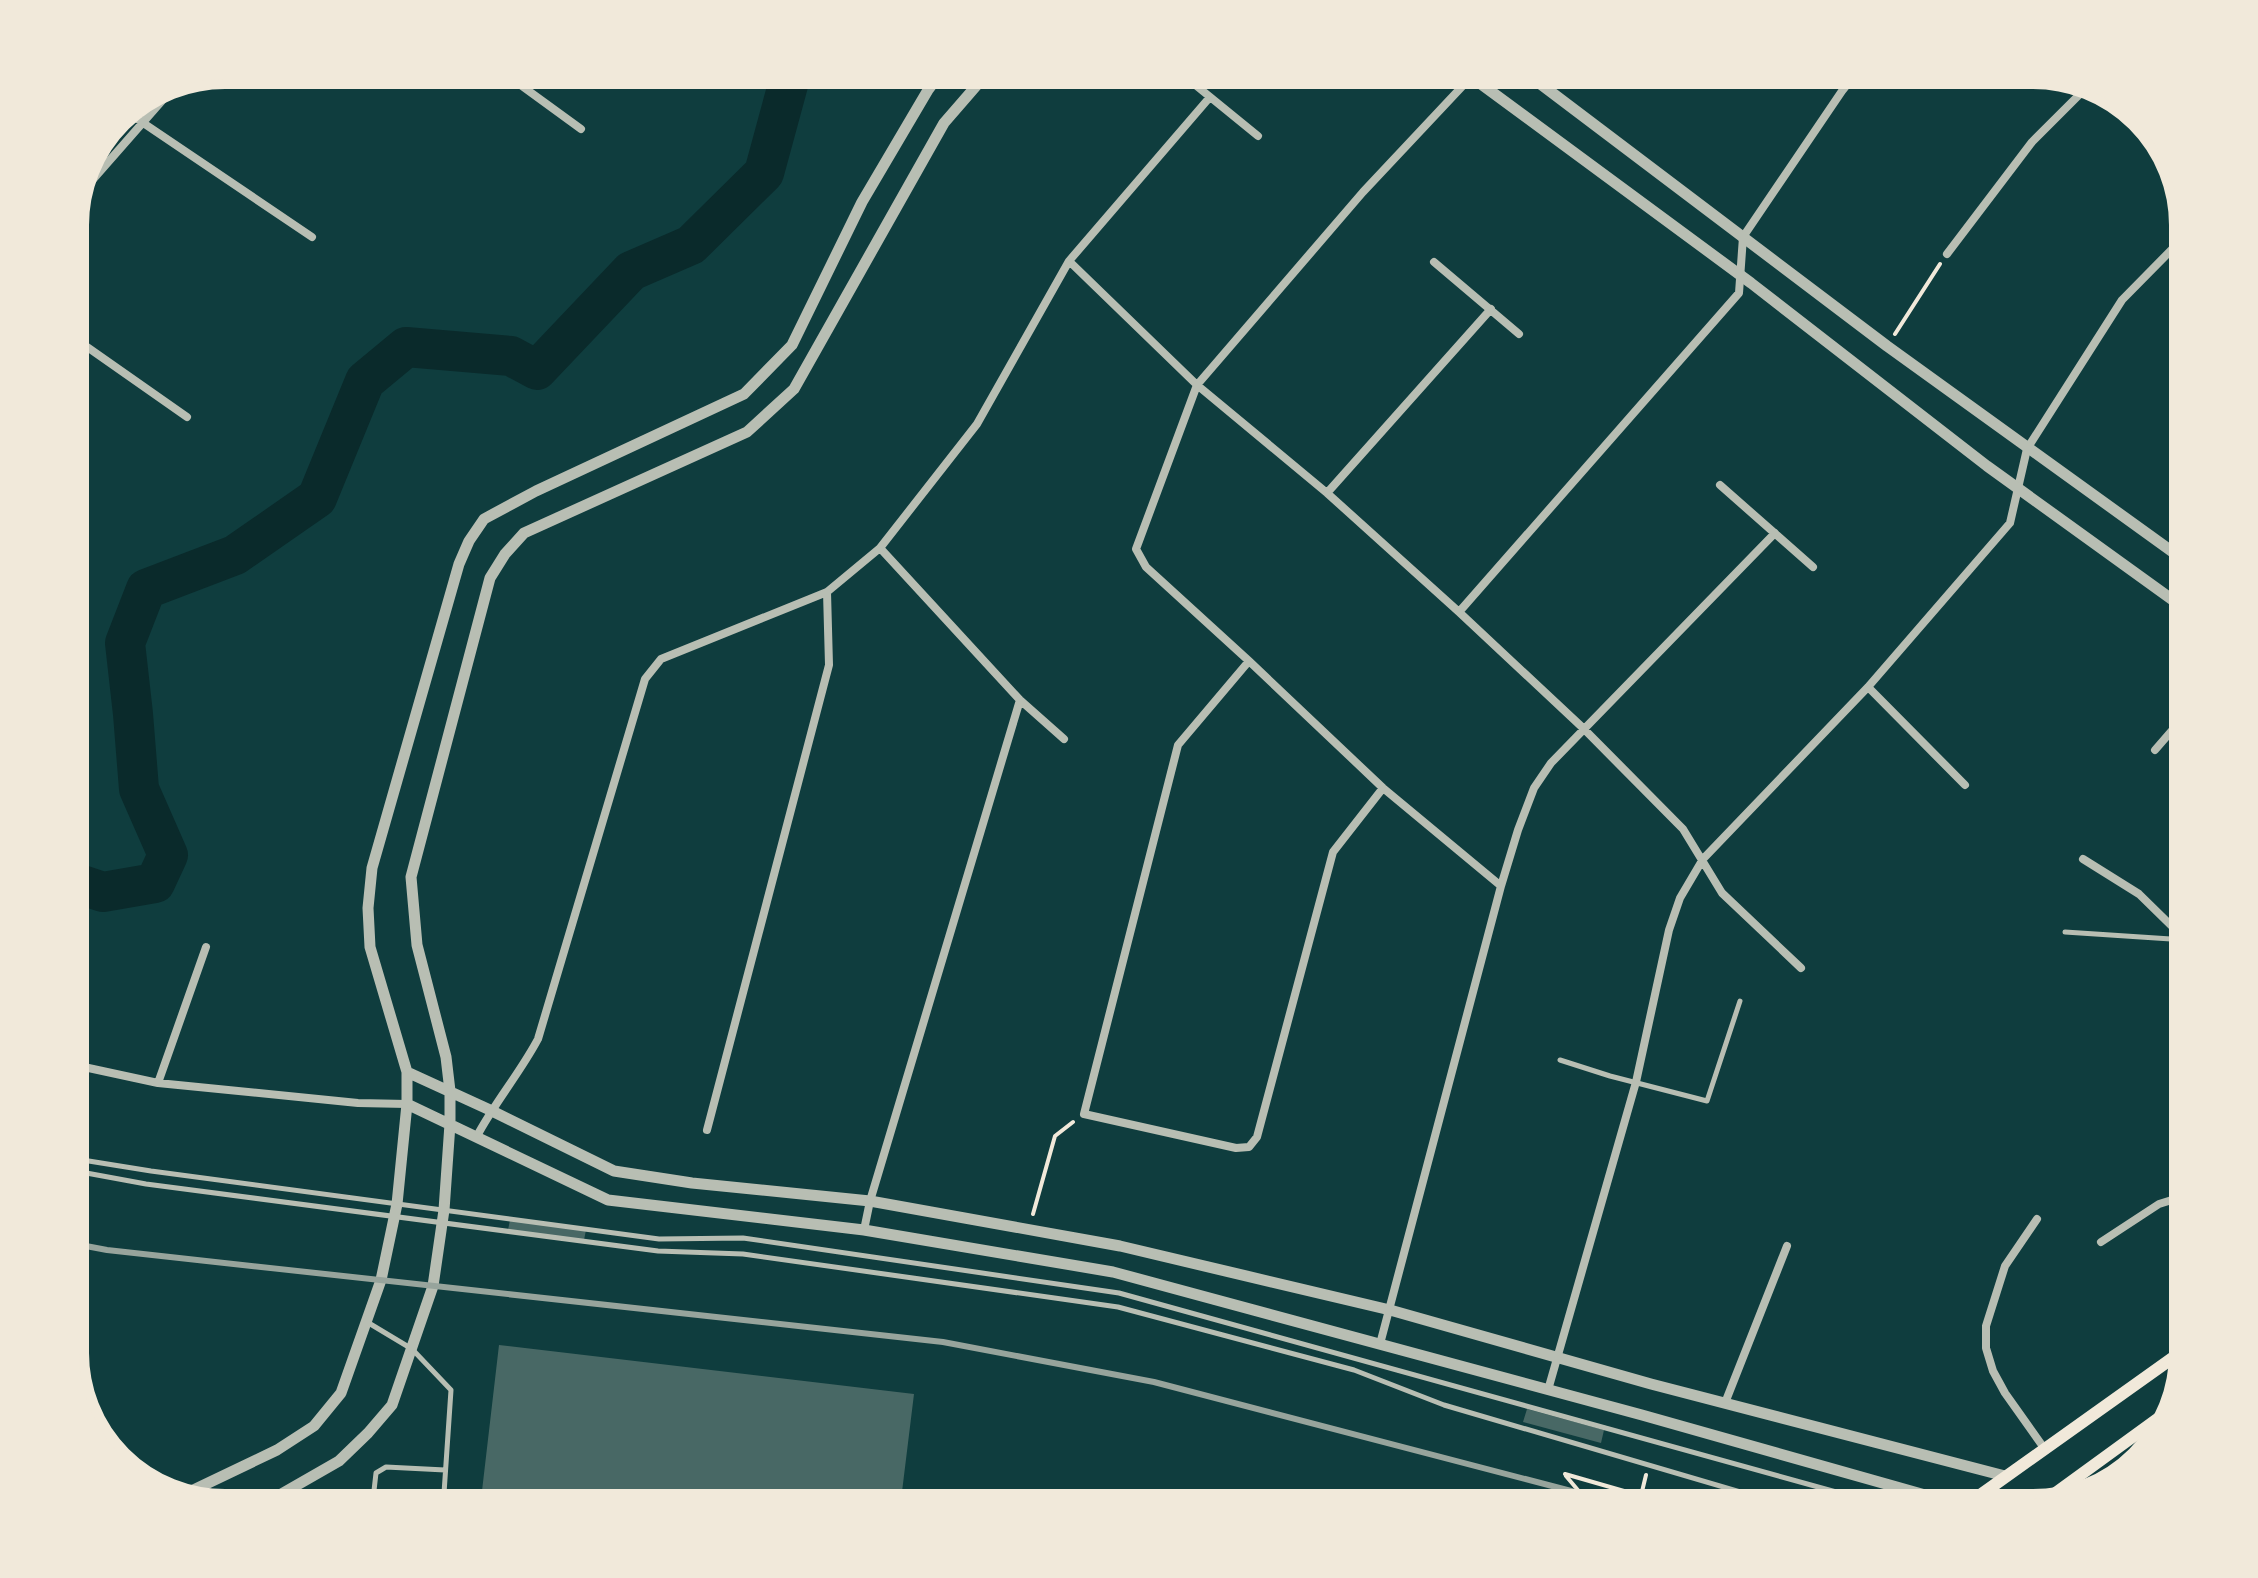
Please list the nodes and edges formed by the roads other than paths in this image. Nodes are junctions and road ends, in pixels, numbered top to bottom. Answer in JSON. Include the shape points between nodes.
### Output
{"nodes":[{"id":1,"x":519,"y":84,"type":"edge"},
{"id":2,"x":932,"y":84,"type":"edge"},
{"id":3,"x":978,"y":84,"type":"edge"},
{"id":4,"x":1194,"y":84,"type":"edge"},
{"id":5,"x":1457,"y":84,"type":"edge"},
{"id":6,"x":1480,"y":84,"type":"edge"},
{"id":7,"x":1541,"y":84,"type":"edge"},
{"id":8,"x":1848,"y":84,"type":"edge"},
{"id":9,"x":2081,"y":93,"type":"edge"},
{"id":10,"x":1210,"y":97,"type":"junction"},
{"id":11,"x":164,"y":99,"type":"edge"},
{"id":12,"x":135,"y":117,"type":"edge"},
{"id":13,"x":143,"y":122,"type":"junction"},
{"id":14,"x":581,"y":129,"type":"dead end"},
{"id":15,"x":1258,"y":136,"type":"dead end"},
{"id":16,"x":92,"y":181,"type":"edge"},
{"id":17,"x":312,"y":237,"type":"dead end"},
{"id":18,"x":1743,"y":237,"type":"junction"},
{"id":19,"x":2174,"y":247,"type":"edge"},
{"id":20,"x":1947,"y":254,"type":"road end"},
{"id":21,"x":1069,"y":261,"type":"junction"},
{"id":22,"x":1434,"y":262,"type":"dead end"},
{"id":23,"x":1740,"y":276,"type":"junction"},
{"id":24,"x":1491,"y":309,"type":"junction"},
{"id":25,"x":1519,"y":334,"type":"dead end"},
{"id":26,"x":84,"y":345,"type":"edge"},
{"id":27,"x":1197,"y":385,"type":"junction"},
{"id":28,"x":187,"y":417,"type":"dead end"},
{"id":29,"x":2027,"y":449,"type":"junction"},
{"id":30,"x":1720,"y":485,"type":"dead end"},
{"id":31,"x":2017,"y":487,"type":"junction"},
{"id":32,"x":1327,"y":493,"type":"junction"},
{"id":33,"x":1775,"y":533,"type":"junction"},
{"id":34,"x":880,"y":548,"type":"junction"},
{"id":35,"x":2174,"y":553,"type":"edge"},
{"id":36,"x":1813,"y":567,"type":"dead end"},
{"id":37,"x":827,"y":592,"type":"junction"},
{"id":38,"x":2174,"y":601,"type":"edge"},
{"id":39,"x":1459,"y":612,"type":"junction"},
{"id":40,"x":1249,"y":661,"type":"junction"},
{"id":41,"x":1868,"y":687,"type":"junction"},
{"id":42,"x":1020,"y":700,"type":"junction"},
{"id":43,"x":1583,"y":728,"type":"junction"},
{"id":44,"x":2174,"y":728,"type":"edge"},
{"id":45,"x":1064,"y":739,"type":"dead end"},
{"id":46,"x":2155,"y":750,"type":"dead end"},
{"id":47,"x":1965,"y":785,"type":"dead end"},
{"id":48,"x":1383,"y":788,"type":"junction"},
{"id":49,"x":1703,"y":859,"type":"junction"},
{"id":50,"x":2083,"y":859,"type":"dead end"},
{"id":51,"x":1501,"y":886,"type":"junction"},
{"id":52,"x":2174,"y":928,"type":"edge"},
{"id":53,"x":2065,"y":932,"type":"dead end"},
{"id":54,"x":2174,"y":940,"type":"edge"},
{"id":55,"x":206,"y":947,"type":"dead end"},
{"id":56,"x":1801,"y":968,"type":"dead end"},
{"id":57,"x":1740,"y":1001,"type":"dead end"},
{"id":58,"x":1560,"y":1060,"type":"dead end"},
{"id":59,"x":84,"y":1067,"type":"edge"},
{"id":60,"x":407,"y":1072,"type":"junction"},
{"id":61,"x":1636,"y":1082,"type":"junction"},
{"id":62,"x":158,"y":1083,"type":"junction"},
{"id":63,"x":450,"y":1091,"type":"junction"},
{"id":64,"x":407,"y":1104,"type":"junction"},
{"id":65,"x":490,"y":1110,"type":"junction"},
{"id":66,"x":450,"y":1124,"type":"junction"},
{"id":67,"x":707,"y":1130,"type":"dead end"},
{"id":68,"x":477,"y":1136,"type":"junction"},
{"id":69,"x":84,"y":1160,"type":"edge"},
{"id":70,"x":84,"y":1173,"type":"edge"},
{"id":71,"x":2174,"y":1199,"type":"edge"},
{"id":72,"x":870,"y":1201,"type":"junction"},
{"id":73,"x":395,"y":1210,"type":"junction"},
{"id":74,"x":443,"y":1217,"type":"junction"},
{"id":75,"x":2037,"y":1219,"type":"dead end"},
{"id":76,"x":864,"y":1230,"type":"junction"},
{"id":77,"x":2101,"y":1242,"type":"dead end"},
{"id":78,"x":1787,"y":1246,"type":"dead end"},
{"id":79,"x":1390,"y":1310,"type":"junction"},
{"id":80,"x":367,"y":1321,"type":"junction"},
{"id":81,"x":1380,"y":1344,"type":"junction"},
{"id":82,"x":412,"y":1349,"type":"junction"},
{"id":83,"x":2174,"y":1357,"type":"edge"},
{"id":84,"x":1556,"y":1358,"type":"junction"},
{"id":85,"x":1548,"y":1390,"type":"junction"},
{"id":86,"x":1725,"y":1403,"type":"junction"},
{"id":87,"x":2157,"y":1419,"type":"edge"},
{"id":88,"x":2142,"y":1430,"type":"junction"},
{"id":89,"x":2147,"y":1435,"type":"edge"},
{"id":90,"x":2044,"y":1448,"type":"junction"},
{"id":91,"x":445,"y":1470,"type":"junction"},
{"id":92,"x":2005,"y":1476,"type":"junction"},
{"id":93,"x":193,"y":1490,"type":"edge"},
{"id":94,"x":2060,"y":1491,"type":"edge"},
{"id":95,"x":291,"y":1494,"type":"edge"},
{"id":96,"x":374,"y":1494,"type":"edge"},
{"id":97,"x":444,"y":1494,"type":"edge"},
{"id":98,"x":1747,"y":1494,"type":"edge"},
{"id":99,"x":1844,"y":1494,"type":"edge"},
{"id":100,"x":1917,"y":1494,"type":"edge"},
{"id":101,"x":1981,"y":1494,"type":"edge"}],
"edges":[{"from":1,"to":14,"type":"street"},
{"from":2,"to":60,"type":"street","via":[[862,202],[792,345],[744,394],[536,491],[484,519],[469,541],[372,868],[370,947]]},
{"from":3,"to":63,"type":"street","via":[[944,123],[794,389],[747,432],[524,533],[490,578],[411,877],[417,945]]},
{"from":4,"to":10,"type":"street"},
{"from":5,"to":27,"type":"street"},
{"from":6,"to":23,"type":"street"},
{"from":7,"to":18,"type":"street"},
{"from":8,"to":18,"type":"street"},
{"from":9,"to":20,"type":"street","via":[[2032,142]]},
{"from":10,"to":15,"type":"street"},
{"from":10,"to":21,"type":"street"},
{"from":11,"to":13,"type":"street"},
{"from":12,"to":13,"type":"street"},
{"from":13,"to":16,"type":"street"},
{"from":13,"to":17,"type":"street"},
{"from":18,"to":23,"type":"street"},
{"from":18,"to":29,"type":"street"},
{"from":19,"to":29,"type":"street","via":[[2122,300]]},
{"from":21,"to":27,"type":"street"},
{"from":21,"to":34,"type":"street","via":[[977,424]]},
{"from":22,"to":24,"type":"street"},
{"from":23,"to":31,"type":"street"},
{"from":23,"to":39,"type":"street","via":[[1739,293]]},
{"from":24,"to":25,"type":"street"},
{"from":24,"to":32,"type":"street"},
{"from":26,"to":28,"type":"street"},
{"from":27,"to":32,"type":"street"},
{"from":27,"to":40,"type":"street","via":[[1136,549],[1146,567]]},
{"from":29,"to":31,"type":"street"},
{"from":29,"to":35,"type":"street"},
{"from":30,"to":33,"type":"street"},
{"from":31,"to":38,"type":"street"},
{"from":31,"to":41,"type":"street","via":[[2010,523]]},
{"from":32,"to":39,"type":"street"},
{"from":33,"to":36,"type":"street"},
{"from":33,"to":43,"type":"street"},
{"from":34,"to":37,"type":"street"},
{"from":34,"to":42,"type":"street"},
{"from":37,"to":65,"type":"street","via":[[661,659],[645,679],[538,1039]]},
{"from":37,"to":67,"type":"street","via":[[829,665]]},
{"from":39,"to":43,"type":"street"},
{"from":40,"to":48,"type":"street"},
{"from":40,"to":48,"type":"street","via":[[1178,745],[1084,1114],[1249,1147],[1257,1137],[1333,852]]},
{"from":41,"to":47,"type":"street"},
{"from":41,"to":49,"type":"street"},
{"from":42,"to":45,"type":"street"},
{"from":42,"to":72,"type":"street"},
{"from":43,"to":49,"type":"street","via":[[1683,829]]},
{"from":43,"to":51,"type":"street","via":[[1534,788]]},
{"from":44,"to":46,"type":"street"},
{"from":48,"to":51,"type":"street"},
{"from":49,"to":56,"type":"street","via":[[1722,893]]},
{"from":49,"to":61,"type":"street","via":[[1669,930]]},
{"from":50,"to":52,"type":"street","via":[[2139,894]]},
{"from":51,"to":79,"type":"street"},
{"from":53,"to":54,"type":"lane"},
{"from":55,"to":62,"type":"street"},
{"from":57,"to":61,"type":"lane","via":[[1707,1101]]},
{"from":58,"to":61,"type":"lane"},
{"from":59,"to":62,"type":"street"},
{"from":60,"to":63,"type":"street"},
{"from":60,"to":64,"type":"street"},
{"from":61,"to":84,"type":"street"},
{"from":62,"to":64,"type":"street"},
{"from":63,"to":65,"type":"street"},
{"from":63,"to":66,"type":"street"},
{"from":64,"to":66,"type":"street"},
{"from":64,"to":73,"type":"street"},
{"from":65,"to":68,"type":"street"},
{"from":65,"to":72,"type":"street","via":[[614,1171]]},
{"from":66,"to":68,"type":"street"},
{"from":66,"to":74,"type":"street"},
{"from":68,"to":76,"type":"street","via":[[608,1200]]},
{"from":69,"to":73,"type":"lane","via":[[341,1197]]},
{"from":70,"to":73,"type":"lane","via":[[339,1209]]},
{"from":71,"to":77,"type":"street"},
{"from":72,"to":76,"type":"street"},
{"from":72,"to":79,"type":"street","via":[[1120,1246]]},
{"from":73,"to":74,"type":"lane"},
{"from":73,"to":74,"type":"lane"},
{"from":73,"to":80,"type":"street"},
{"from":74,"to":82,"type":"street","via":[[433,1286]]},
{"from":74,"to":98,"type":"lane","via":[[658,1251],[743,1254],[1118,1307],[1354,1370],[1444,1405]]},
{"from":74,"to":99,"type":"lane","via":[[659,1239],[743,1238],[1119,1293]]},
{"from":75,"to":90,"type":"street","via":[[2005,1266],[1986,1326],[1986,1348],[2005,1393]]},
{"from":76,"to":81,"type":"street","via":[[1113,1272]]},
{"from":78,"to":86,"type":"street"},
{"from":79,"to":81,"type":"street"},
{"from":79,"to":84,"type":"street"},
{"from":80,"to":82,"type":"lane"},
{"from":80,"to":93,"type":"street","via":[[341,1393],[314,1426]]},
{"from":81,"to":85,"type":"street"},
{"from":82,"to":91,"type":"lane","via":[[451,1390]]},
{"from":82,"to":95,"type":"street","via":[[392,1405],[339,1461]]},
{"from":83,"to":90,"type":"main road"},
{"from":84,"to":85,"type":"street"},
{"from":84,"to":86,"type":"street"},
{"from":85,"to":100,"type":"street"},
{"from":86,"to":92,"type":"street"},
{"from":87,"to":88,"type":"main road"},
{"from":88,"to":89,"type":"street"},
{"from":88,"to":94,"type":"main road"},
{"from":90,"to":92,"type":"main road"},
{"from":91,"to":96,"type":"lane","via":[[386,1467],[376,1473]]},
{"from":91,"to":97,"type":"lane"},
{"from":92,"to":101,"type":"main road"}]}
